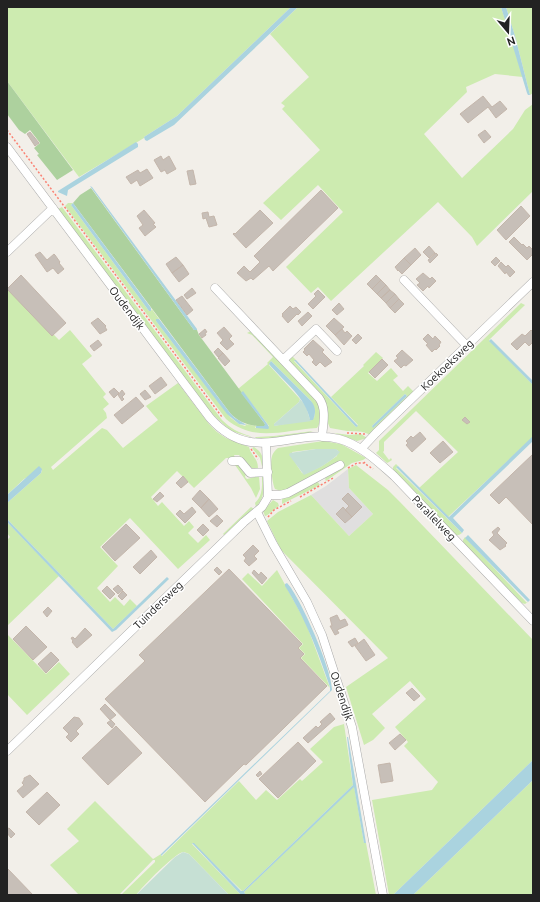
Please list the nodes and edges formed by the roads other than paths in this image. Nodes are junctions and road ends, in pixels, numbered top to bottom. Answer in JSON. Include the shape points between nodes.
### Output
{"nodes":[{"id":1,"x":7,"y":147,"type":"edge"},
{"id":2,"x":53,"y":208,"type":"junction"},
{"id":3,"x":7,"y":252,"type":"edge"},
{"id":4,"x":404,"y":280,"type":"dead end"},
{"id":5,"x":533,"y":282,"type":"edge"},
{"id":6,"x":215,"y":288,"type":"dead end"},
{"id":7,"x":467,"y":346,"type":"junction"},
{"id":8,"x":337,"y":351,"type":"dead end"},
{"id":9,"x":283,"y":360,"type":"junction"},
{"id":10,"x":322,"y":437,"type":"junction"},
{"id":11,"x":266,"y":443,"type":"junction"},
{"id":12,"x":361,"y":449,"type":"junction"},
{"id":13,"x":232,"y":461,"type":"dead end"},
{"id":14,"x":340,"y":465,"type":"dead end"},
{"id":15,"x":264,"y":472,"type":"junction"},
{"id":16,"x":269,"y":495,"type":"junction"},
{"id":17,"x":257,"y":512,"type":"junction"},
{"id":18,"x":533,"y":621,"type":"edge"},
{"id":19,"x":7,"y":751,"type":"edge"},
{"id":20,"x":384,"y":895,"type":"edge"}],
"edges":[{"from":1,"to":2,"type":"street","name":"Oudendijk"},
{"from":2,"to":3,"type":"street"},
{"from":2,"to":11,"type":"street","name":"Oudendijk","via":[[218,427],[243,441]]},
{"from":4,"to":7,"type":"street"},
{"from":5,"to":7,"type":"street","name":"Koekoeksweg"},
{"from":6,"to":9,"type":"street"},
{"from":7,"to":12,"type":"street","name":"Koekoeksweg"},
{"from":8,"to":9,"type":"street","via":[[316,329]]},
{"from":9,"to":10,"type":"street","via":[[322,403]]},
{"from":10,"to":11,"type":"street","name":"Parallelweg"},
{"from":10,"to":12,"type":"street","name":"Parallelweg","via":[[339,439]]},
{"from":11,"to":15,"type":"street"},
{"from":12,"to":18,"type":"street","name":"Parallelweg","via":[[394,476]]},
{"from":13,"to":15,"type":"street","via":[[240,462],[250,473]]},
{"from":14,"to":16,"type":"street","via":[[288,492]]},
{"from":15,"to":16,"type":"street"},
{"from":16,"to":17,"type":"street","name":"Tuindersweg"},
{"from":17,"to":19,"type":"street","name":"Tuindersweg","via":[[238,527]]},
{"from":17,"to":20,"type":"street","name":"Oudendijk","via":[[312,613],[324,642],[352,728]]}]}
